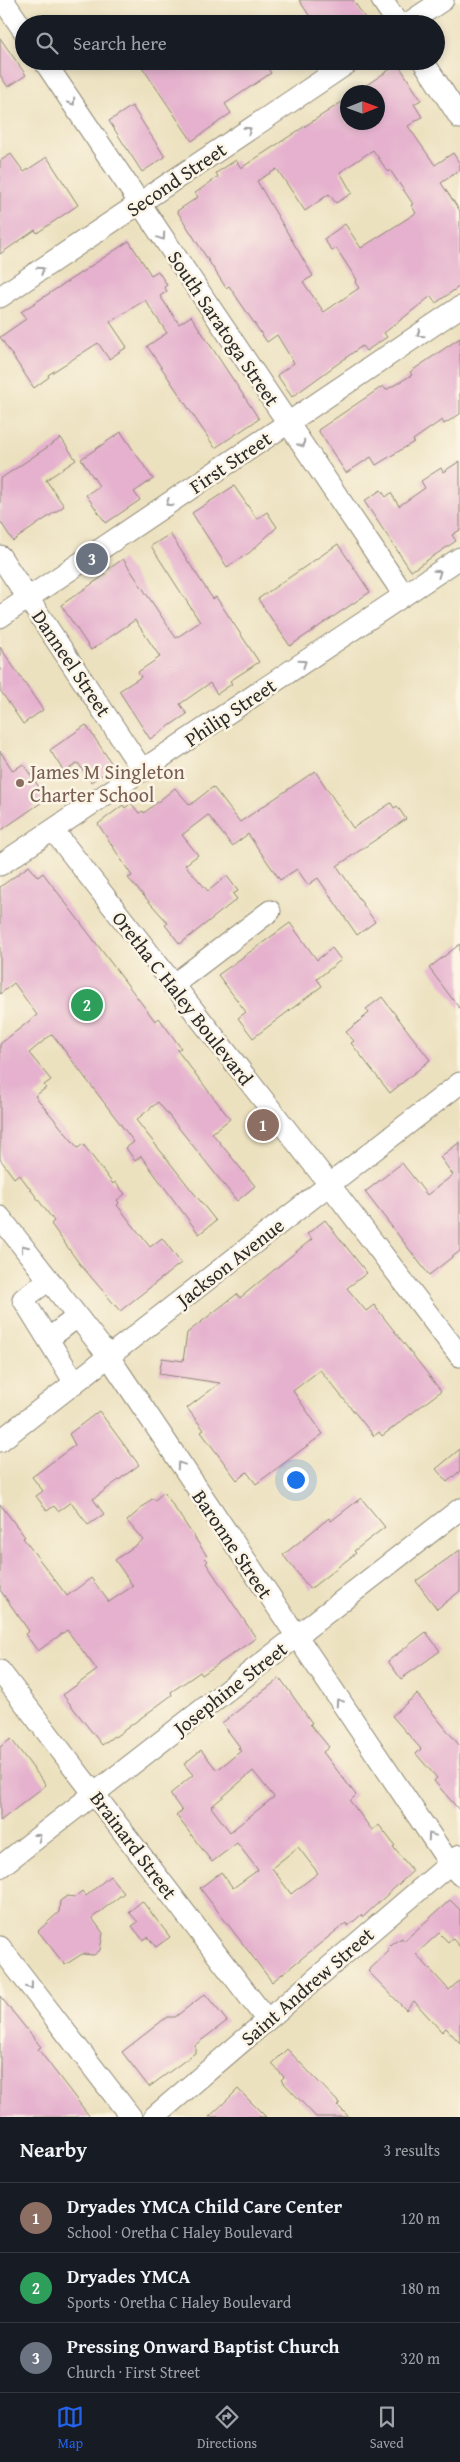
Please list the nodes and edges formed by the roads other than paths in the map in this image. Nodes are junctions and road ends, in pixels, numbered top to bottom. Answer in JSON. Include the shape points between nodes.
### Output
{"nodes":[{"id":1,"x":3,"y":0,"type":"edge"},
{"id":2,"x":382,"y":0,"type":"edge"},
{"id":3,"x":443,"y":0,"type":"edge"},
{"id":4,"x":392,"y":15,"type":"edge"},
{"id":5,"x":420,"y":15,"type":"edge"},
{"id":6,"x":15,"y":18,"type":"edge"},
{"id":7,"x":50,"y":70,"type":"edge"},
{"id":8,"x":339,"y":70,"type":"edge"},
{"id":9,"x":429,"y":70,"type":"edge"},
{"id":10,"x":460,"y":118,"type":"edge"},
{"id":11,"x":140,"y":203,"type":"junction"},
{"id":12,"x":0,"y":297,"type":"edge"},
{"id":13,"x":460,"y":307,"type":"edge"},
{"id":14,"x":288,"y":423,"type":"junction"},
{"id":15,"x":0,"y":556,"type":"edge"},
{"id":16,"x":460,"y":558,"type":"edge"},
{"id":17,"x":404,"y":596,"type":"junction"},
{"id":18,"x":28,"y":598,"type":"junction"},
{"id":19,"x":0,"y":617,"type":"edge"},
{"id":20,"x":143,"y":770,"type":"junction"},
{"id":21,"x":53,"y":830,"type":"junction"},
{"id":22,"x":0,"y":865,"type":"edge"},
{"id":23,"x":270,"y":911,"type":"dead end"},
{"id":24,"x":173,"y":985,"type":"junction"},
{"id":25,"x":460,"y":1083,"type":"edge"},
{"id":26,"x":329,"y":1184,"type":"junction"},
{"id":27,"x":0,"y":1217,"type":"edge"},
{"id":28,"x":49,"y":1280,"type":"junction"},
{"id":29,"x":77,"y":1317,"type":"junction"},
{"id":30,"x":48,"y":1339,"type":"junction"},
{"id":31,"x":460,"y":1356,"type":"edge"},
{"id":32,"x":108,"y":1357,"type":"junction"},
{"id":33,"x":75,"y":1383,"type":"junction"},
{"id":34,"x":0,"y":1441,"type":"edge"},
{"id":35,"x":460,"y":1509,"type":"edge"},
{"id":36,"x":295,"y":1637,"type":"junction"},
{"id":37,"x":0,"y":1671,"type":"edge"},
{"id":38,"x":94,"y":1793,"type":"junction"},
{"id":39,"x":457,"y":1864,"type":"edge"},
{"id":40,"x":0,"y":1867,"type":"edge"},
{"id":41,"x":0,"y":1947,"type":"edge"},
{"id":42,"x":267,"y":2020,"type":"junction"},
{"id":43,"x":131,"y":2117,"type":"edge"},
{"id":44,"x":154,"y":2117,"type":"edge"}],
"edges":[{"from":1,"to":6,"type":"street"},
{"from":2,"to":4,"type":"street"},
{"from":3,"to":5,"type":"street"},
{"from":7,"to":11,"type":"street","name":"South Saratoga Street","one_way":true},
{"from":11,"to":8,"type":"street","name":"Second Street","one_way":true},
{"from":9,"to":10,"type":"street"},
{"from":12,"to":11,"type":"street","name":"Second Street","one_way":true},
{"from":11,"to":14,"type":"street","name":"South Saratoga Street","one_way":true},
{"from":13,"to":14,"type":"street","name":"First Street","one_way":true},
{"from":14,"to":17,"type":"street","name":"South Saratoga Street","one_way":true},
{"from":14,"to":18,"type":"street","name":"First Street","one_way":true},
{"from":15,"to":18,"type":"street","name":"Danneel Street"},
{"from":17,"to":16,"type":"street","name":"Philip Street","one_way":true},
{"from":20,"to":17,"type":"street","name":"Philip Street","one_way":true},
{"from":18,"to":19,"type":"street","name":"First Street"},
{"from":18,"to":20,"type":"street","name":"Danneel Street"},
{"from":20,"to":21,"type":"street","name":"Philip Street"},
{"from":21,"to":22,"type":"street","name":"Philip Street"},
{"from":21,"to":24,"type":"street","name":"Oretha C Haley Boulevard"},
{"from":23,"to":24,"type":"street"},
{"from":24,"to":26,"type":"street","name":"Oretha C Haley Boulevard"},
{"from":25,"to":26,"type":"street","name":"Jackson Avenue"},
{"from":26,"to":31,"type":"street","name":"Oretha C Haley Boulevard"},
{"from":26,"to":32,"type":"street","name":"Jackson Avenue"},
{"from":28,"to":27,"type":"street","name":"Baronne Street","one_way":true},
{"from":28,"to":29,"type":"street","name":"Baronne Street"},
{"from":28,"to":30,"type":"street","via":[[23,1300]]},
{"from":29,"to":30,"type":"street"},
{"from":29,"to":32,"type":"street","name":"Baronne Street"},
{"from":30,"to":33,"type":"street"},
{"from":32,"to":33,"type":"street","name":"Jackson Avenue"},
{"from":36,"to":32,"type":"street","name":"Baronne Street","one_way":true},
{"from":33,"to":34,"type":"street","name":"Jackson Avenue"},
{"from":35,"to":36,"type":"street","name":"Josephine Street"},
{"from":36,"to":38,"type":"street","name":"Josephine Street"},
{"from":39,"to":36,"type":"street","name":"Baronne Street","one_way":true},
{"from":37,"to":38,"type":"street","name":"Brainard Street"},
{"from":40,"to":38,"type":"street","name":"Josephine Street","one_way":true},
{"from":38,"to":42,"type":"street","name":"Brainard Street"},
{"from":39,"to":42,"type":"street","name":"Saint Andrew Street"},
{"from":41,"to":43,"type":"street","one_way":true},
{"from":42,"to":44,"type":"street","name":"Saint Andrew Street"}]}
